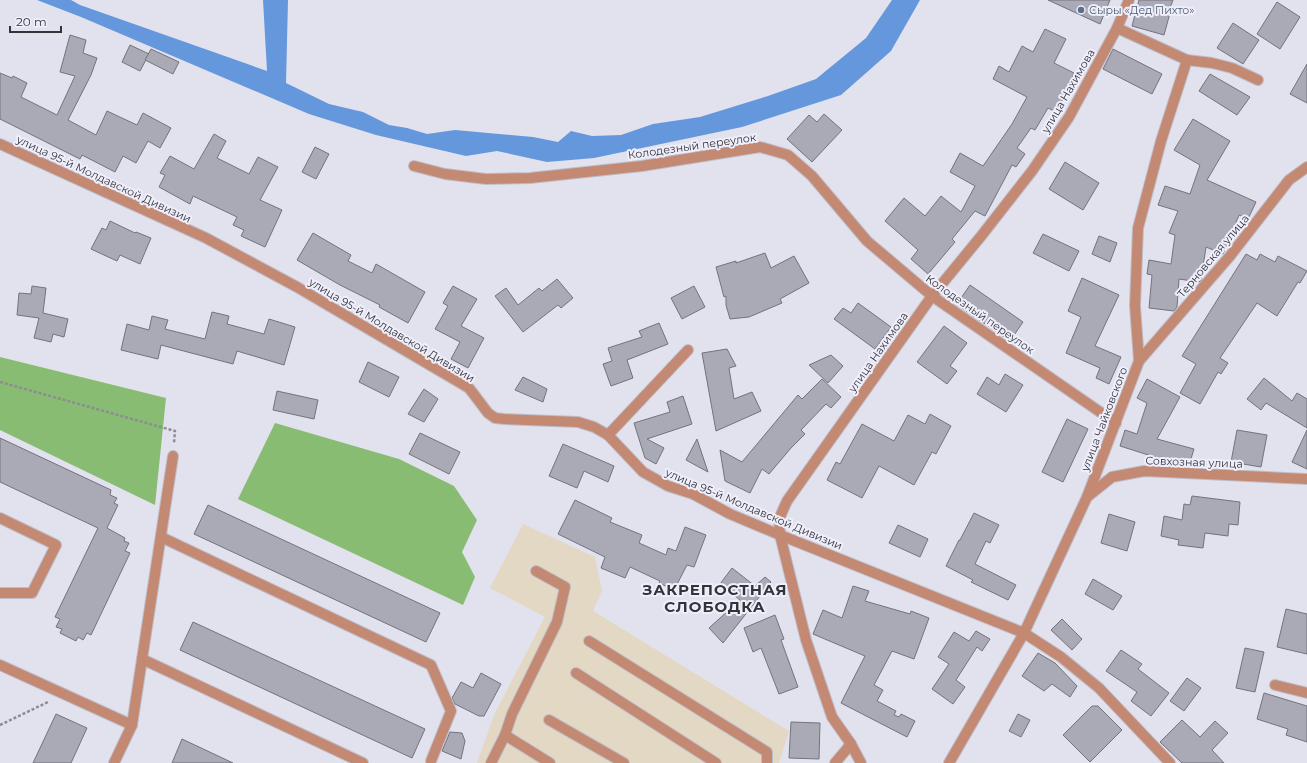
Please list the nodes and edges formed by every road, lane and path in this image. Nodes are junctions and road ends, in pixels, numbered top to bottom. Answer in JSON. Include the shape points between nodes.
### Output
{"nodes":[{"id":1,"x":1129,"y":0,"type":"edge"},
{"id":2,"x":1117,"y":28,"type":"junction"},
{"id":3,"x":1187,"y":60,"type":"junction"},
{"id":4,"x":1258,"y":80,"type":"dead end"},
{"id":5,"x":0,"y":144,"type":"edge"},
{"id":6,"x":414,"y":166,"type":"dead end"},
{"id":7,"x":1307,"y":167,"type":"edge"},
{"id":8,"x":932,"y":296,"type":"junction"},
{"id":9,"x":688,"y":350,"type":"dead end"},
{"id":10,"x":1139,"y":361,"type":"junction"},
{"id":11,"x":0,"y":382,"type":"edge"},
{"id":12,"x":1116,"y":423,"type":"junction"},
{"id":13,"x":608,"y":435,"type":"junction"},
{"id":14,"x":173,"y":456,"type":"joint"},
{"id":15,"x":1307,"y":479,"type":"edge"},
{"id":16,"x":1087,"y":497,"type":"junction"},
{"id":17,"x":0,"y":518,"type":"edge"},
{"id":18,"x":780,"y":535,"type":"junction"},
{"id":19,"x":161,"y":537,"type":"junction"},
{"id":20,"x":536,"y":571,"type":"dead end"},
{"id":21,"x":0,"y":593,"type":"edge"},
{"id":22,"x":1024,"y":633,"type":"junction"},
{"id":23,"x":589,"y":641,"type":"dead end"},
{"id":24,"x":142,"y":659,"type":"junction"},
{"id":25,"x":0,"y":664,"type":"edge"},
{"id":26,"x":576,"y":673,"type":"dead end"},
{"id":27,"x":1275,"y":685,"type":"dead end"},
{"id":28,"x":1307,"y":693,"type":"edge"},
{"id":29,"x":64,"y":694,"type":"junction"},
{"id":30,"x":549,"y":720,"type":"dead end"},
{"id":31,"x":0,"y":725,"type":"edge"},
{"id":32,"x":132,"y":725,"type":"junction"},
{"id":33,"x":505,"y":735,"type":"junction"},
{"id":34,"x":851,"y":744,"type":"junction"},
{"id":35,"x":431,"y":761,"type":"dead end"},
{"id":36,"x":114,"y":763,"type":"edge"},
{"id":37,"x":363,"y":763,"type":"edge"},
{"id":38,"x":491,"y":763,"type":"edge"},
{"id":39,"x":550,"y":763,"type":"edge"},
{"id":40,"x":624,"y":763,"type":"edge"},
{"id":41,"x":716,"y":763,"type":"edge"},
{"id":42,"x":767,"y":763,"type":"edge"},
{"id":43,"x":835,"y":763,"type":"edge"},
{"id":44,"x":861,"y":763,"type":"edge"},
{"id":45,"x":949,"y":763,"type":"edge"},
{"id":46,"x":1170,"y":763,"type":"edge"}],
"edges":[{"from":1,"to":2,"type":"street","name":"улица Нахимова"},
{"from":2,"to":3,"type":"street"},
{"from":2,"to":8,"type":"street","name":"улица Нахимова","via":[[1069,117],[1032,171]]},
{"from":3,"to":4,"type":"street","via":[[1212,62]]},
{"from":3,"to":10,"type":"street","name":"улица Чайковского","via":[[1161,141],[1138,228],[1135,306]]},
{"from":5,"to":13,"type":"street","name":"улица 95-й Молдавской Дивизии","via":[[206,238],[297,287],[469,388],[488,413],[496,418],[578,422]]},
{"from":6,"to":8,"type":"street","name":"Колодезный переулок","via":[[445,174],[486,179],[530,178],[642,166],[760,148],[788,155],[812,176],[867,241]]},
{"from":7,"to":10,"type":"street","name":"Терновская улица","via":[[1289,180],[1230,256]]},
{"from":8,"to":12,"type":"street","name":"Колодезный переулок"},
{"from":8,"to":18,"type":"street","name":"улица Нахимова","via":[[787,501],[779,519]]},
{"from":9,"to":13,"type":"street"},
{"from":10,"to":12,"type":"street","name":"улица Чайковского"},
{"from":11,"to":14,"type":"path","via":[[175,431]]},
{"from":12,"to":16,"type":"street","name":"улица Чайковского"},
{"from":13,"to":18,"type":"street","name":"улица 95-й Молдавской Дивизии","via":[[642,472]]},
{"from":14,"to":19,"type":"street"},
{"from":15,"to":16,"type":"street","name":"Совхозная улица","via":[[1144,472],[1112,477]]},
{"from":16,"to":22,"type":"street","name":"улица Чайковского"},
{"from":17,"to":21,"type":"street","via":[[56,545],[32,593]]},
{"from":18,"to":22,"type":"street","name":"улица 95-й Молдавской Дивизии"},
{"from":18,"to":34,"type":"street","name":"улица Нахимова","via":[[806,640],[832,717]]},
{"from":19,"to":24,"type":"street"},
{"from":19,"to":35,"type":"street","via":[[431,665],[451,711]]},
{"from":20,"to":33,"type":"street","via":[[565,587],[557,622],[512,714]]},
{"from":22,"to":45,"type":"street","name":"улица Чайковского"},
{"from":22,"to":46,"type":"street","name":"улица 95-й Молдавской Дивизии","via":[[1061,657],[1099,688]]},
{"from":23,"to":42,"type":"street","via":[[767,752]]},
{"from":24,"to":32,"type":"street"},
{"from":24,"to":37,"type":"street"},
{"from":25,"to":29,"type":"street"},
{"from":26,"to":41,"type":"street"},
{"from":27,"to":28,"type":"street"},
{"from":29,"to":31,"type":"path"},
{"from":29,"to":32,"type":"street"},
{"from":30,"to":40,"type":"street"},
{"from":32,"to":36,"type":"street"},
{"from":33,"to":38,"type":"street"},
{"from":33,"to":39,"type":"street"},
{"from":34,"to":43,"type":"street"},
{"from":34,"to":44,"type":"street","name":"улица Нахимова"}]}
